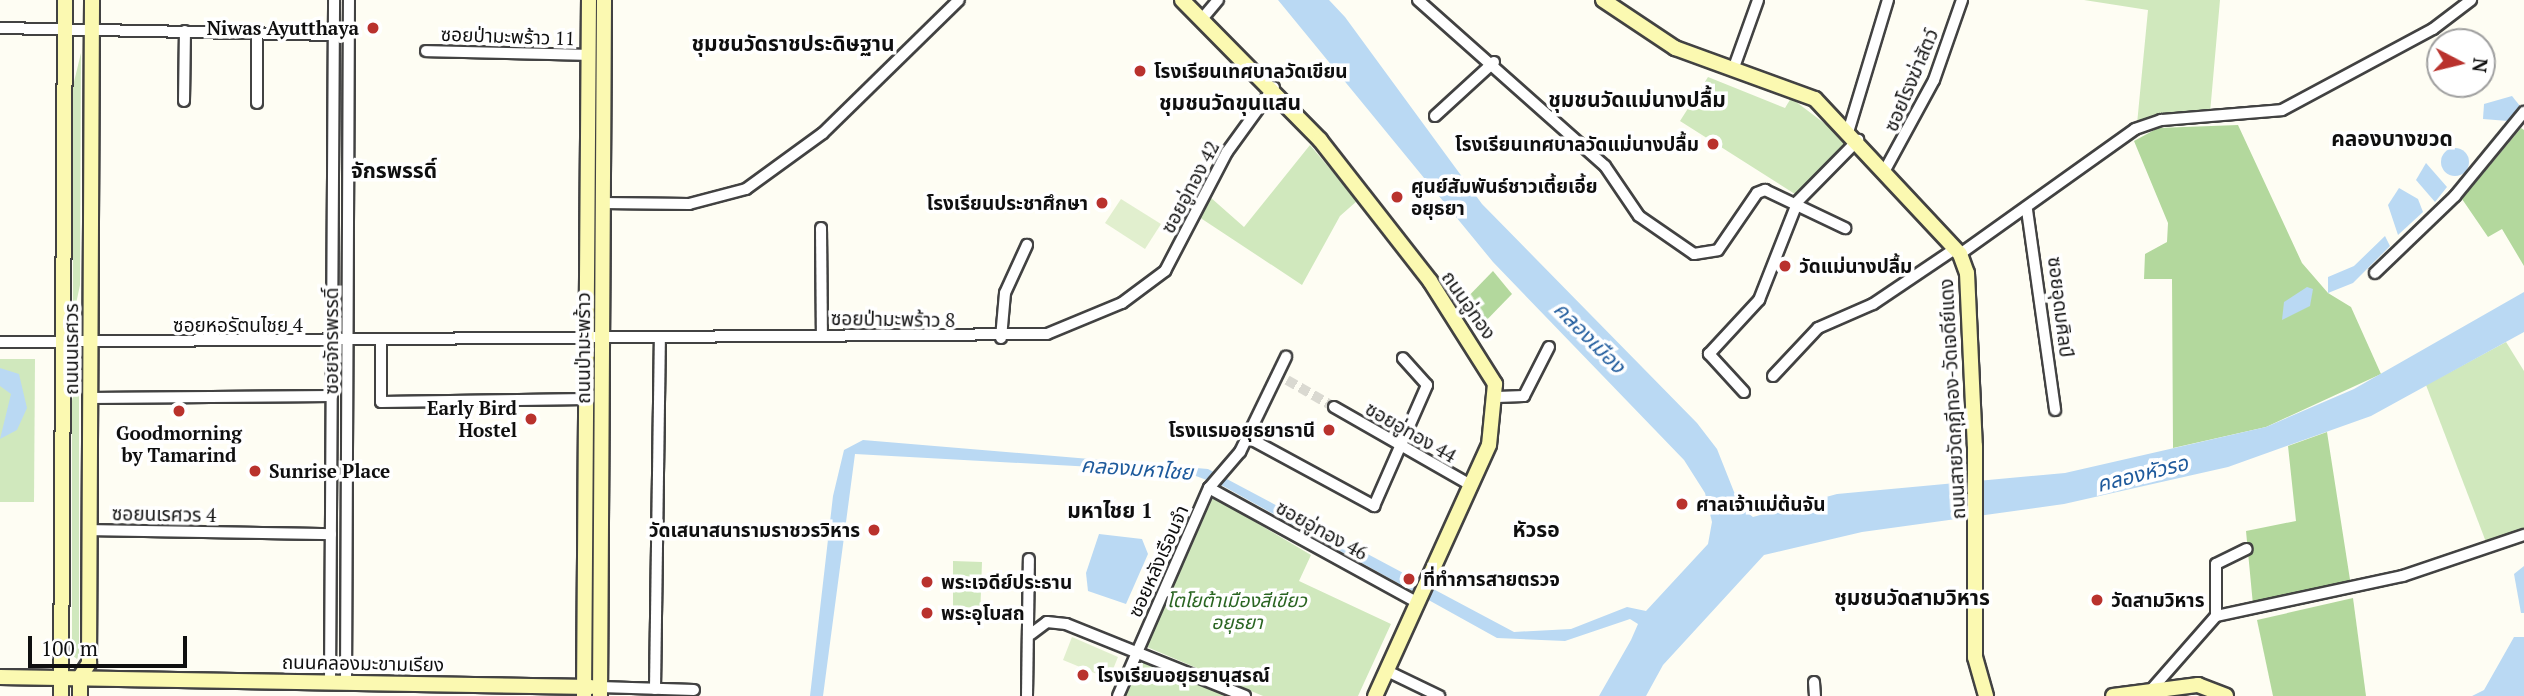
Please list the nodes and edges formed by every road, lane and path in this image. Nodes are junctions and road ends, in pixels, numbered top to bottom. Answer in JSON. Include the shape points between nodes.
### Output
{"nodes":[{"id":1,"x":65,"y":0,"type":"edge"},
{"id":2,"x":92,"y":0,"type":"edge"},
{"id":3,"x":334,"y":0,"type":"edge"},
{"id":4,"x":349,"y":0,"type":"edge"},
{"id":5,"x":589,"y":0,"type":"edge"},
{"id":6,"x":604,"y":0,"type":"edge"},
{"id":7,"x":959,"y":0,"type":"edge"},
{"id":8,"x":1182,"y":0,"type":"edge"},
{"id":9,"x":1218,"y":0,"type":"edge"},
{"id":10,"x":1418,"y":0,"type":"edge"},
{"id":11,"x":1603,"y":0,"type":"edge"},
{"id":12,"x":1758,"y":0,"type":"edge"},
{"id":13,"x":1888,"y":0,"type":"edge"},
{"id":14,"x":1962,"y":0,"type":"edge"},
{"id":15,"x":2471,"y":0,"type":"edge"},
{"id":16,"x":1202,"y":19,"type":"junction"},
{"id":17,"x":0,"y":28,"type":"edge"},
{"id":18,"x":65,"y":29,"type":"junction"},
{"id":19,"x":92,"y":29,"type":"junction"},
{"id":20,"x":186,"y":31,"type":"junction"},
{"id":21,"x":257,"y":33,"type":"junction"},
{"id":22,"x":334,"y":34,"type":"junction"},
{"id":23,"x":349,"y":35,"type":"junction"},
{"id":24,"x":426,"y":51,"type":"dead end"},
{"id":25,"x":588,"y":55,"type":"junction"},
{"id":26,"x":1494,"y":62,"type":"junction"},
{"id":27,"x":1734,"y":71,"type":"junction"},
{"id":28,"x":1273,"y":87,"type":"junction"},
{"id":29,"x":184,"y":101,"type":"dead end"},
{"id":30,"x":257,"y":103,"type":"dead end"},
{"id":31,"x":2524,"y":112,"type":"edge"},
{"id":32,"x":1435,"y":116,"type":"dead end"},
{"id":33,"x":1854,"y":135,"type":"junction"},
{"id":34,"x":1885,"y":170,"type":"junction"},
{"id":35,"x":1798,"y":201,"type":"junction"},
{"id":36,"x":603,"y":203,"type":"junction"},
{"id":37,"x":2027,"y":210,"type":"junction"},
{"id":38,"x":1845,"y":228,"type":"dead end"},
{"id":39,"x":821,"y":229,"type":"dead end"},
{"id":40,"x":333,"y":241,"type":"junction"},
{"id":41,"x":349,"y":242,"type":"junction"},
{"id":42,"x":1027,"y":246,"type":"dead end"},
{"id":43,"x":1958,"y":251,"type":"junction"},
{"id":44,"x":1165,"y":271,"type":"joint"},
{"id":45,"x":2375,"y":273,"type":"dead end"},
{"id":46,"x":587,"y":336,"type":"junction"},
{"id":47,"x":822,"y":336,"type":"junction"},
{"id":48,"x":603,"y":337,"type":"junction"},
{"id":49,"x":660,"y":338,"type":"junction"},
{"id":50,"x":1001,"y":338,"type":"junction"},
{"id":51,"x":381,"y":341,"type":"junction"},
{"id":52,"x":0,"y":342,"type":"edge"},
{"id":53,"x":63,"y":342,"type":"junction"},
{"id":54,"x":91,"y":342,"type":"junction"},
{"id":55,"x":332,"y":342,"type":"junction"},
{"id":56,"x":348,"y":342,"type":"junction"},
{"id":57,"x":1549,"y":347,"type":"dead end"},
{"id":58,"x":1286,"y":357,"type":"dead end"},
{"id":59,"x":1403,"y":358,"type":"dead end"},
{"id":60,"x":1277,"y":374,"type":"junction"},
{"id":61,"x":1773,"y":376,"type":"dead end"},
{"id":62,"x":1287,"y":380,"type":"tunnel mouth"},
{"id":63,"x":1744,"y":392,"type":"dead end"},
{"id":64,"x":332,"y":396,"type":"junction"},
{"id":65,"x":1497,"y":397,"type":"junction"},
{"id":66,"x":90,"y":398,"type":"junction"},
{"id":67,"x":587,"y":398,"type":"junction"},
{"id":68,"x":1334,"y":407,"type":"tunnel mouth"},
{"id":69,"x":2055,"y":410,"type":"dead end"},
{"id":70,"x":1247,"y":437,"type":"junction"},
{"id":71,"x":1401,"y":447,"type":"junction"},
{"id":72,"x":1211,"y":485,"type":"junction"},
{"id":73,"x":1471,"y":485,"type":"junction"},
{"id":74,"x":331,"y":488,"type":"junction"},
{"id":75,"x":347,"y":488,"type":"junction"},
{"id":76,"x":90,"y":530,"type":"junction"},
{"id":77,"x":331,"y":534,"type":"junction"},
{"id":78,"x":2524,"y":535,"type":"edge"},
{"id":79,"x":2247,"y":550,"type":"dead end"},
{"id":80,"x":1029,"y":559,"type":"dead end"},
{"id":81,"x":1420,"y":599,"type":"junction"},
{"id":82,"x":331,"y":603,"type":"junction"},
{"id":83,"x":347,"y":603,"type":"junction"},
{"id":84,"x":2216,"y":616,"type":"junction"},
{"id":85,"x":1031,"y":634,"type":"junction"},
{"id":86,"x":1138,"y":649,"type":"junction"},
{"id":87,"x":1387,"y":671,"type":"junction"},
{"id":88,"x":0,"y":677,"type":"edge"},
{"id":89,"x":330,"y":682,"type":"junction"},
{"id":90,"x":346,"y":682,"type":"junction"},
{"id":91,"x":1814,"y":682,"type":"dead end"},
{"id":92,"x":61,"y":687,"type":"edge"},
{"id":93,"x":80,"y":687,"type":"edge"},
{"id":94,"x":655,"y":689,"type":"junction"},
{"id":95,"x":694,"y":690,"type":"dead end"},
{"id":96,"x":2151,"y":690,"type":"junction"},
{"id":97,"x":592,"y":691,"type":"edge"},
{"id":98,"x":2129,"y":695,"type":"edge"},
{"id":99,"x":1027,"y":696,"type":"edge"},
{"id":100,"x":1118,"y":696,"type":"edge"},
{"id":101,"x":1245,"y":696,"type":"edge"},
{"id":102,"x":1375,"y":696,"type":"edge"},
{"id":103,"x":1439,"y":696,"type":"edge"},
{"id":104,"x":1815,"y":696,"type":"edge"},
{"id":105,"x":1986,"y":696,"type":"edge"},
{"id":106,"x":2113,"y":696,"type":"edge"},
{"id":107,"x":2226,"y":696,"type":"edge"}],
"edges":[{"from":1,"to":18,"type":"street","name":"ถนนนเรศวร"},
{"from":2,"to":19,"type":"street","name":"ถนนนเรศวร"},
{"from":3,"to":22,"type":"street","name":"ซอยจักรพรรดิ์"},
{"from":4,"to":23,"type":"street","name":"ซอยจักรพรรดิ์"},
{"from":5,"to":25,"type":"street","name":"ถนนป่ามะพร้าว"},
{"from":6,"to":36,"type":"street","name":"ถนนป่ามะพร้าว"},
{"from":7,"to":36,"type":"street","via":[[812,143],[746,190],[714,201]]},
{"from":8,"to":16,"type":"street","name":"ถนนอู่ทอง"},
{"from":9,"to":16,"type":"street"},
{"from":10,"to":26,"type":"street"},
{"from":11,"to":27,"type":"street","name":"ถนนสายวัดกุฎีทอง-วัดเจดีย์แดง","via":[[1657,40]]},
{"from":12,"to":27,"type":"street"},
{"from":13,"to":33,"type":"street"},
{"from":14,"to":34,"type":"street","name":"ซอยโรงฆ่าสัตว์","via":[[1934,80]]},
{"from":15,"to":37,"type":"street","via":[[2433,29],[2282,110],[2142,126]]},
{"from":16,"to":28,"type":"street","name":"ถนนอู่ทอง"},
{"from":17,"to":18,"type":"street"},
{"from":18,"to":19,"type":"street"},
{"from":18,"to":53,"type":"street","name":"ถนนนเรศวร"},
{"from":19,"to":20,"type":"street"},
{"from":19,"to":54,"type":"street","name":"ถนนนเรศวร"},
{"from":20,"to":21,"type":"street"},
{"from":20,"to":29,"type":"street"},
{"from":21,"to":22,"type":"street"},
{"from":21,"to":30,"type":"street"},
{"from":22,"to":23,"type":"street"},
{"from":22,"to":40,"type":"street","name":"ซอยจักรพรรดิ์"},
{"from":23,"to":41,"type":"street","name":"ซอยจักรพรรดิ์"},
{"from":24,"to":25,"type":"street","name":"ซอยป่ามะพร้าว 11"},
{"from":25,"to":46,"type":"street","name":"ถนนป่ามะพร้าว"},
{"from":26,"to":32,"type":"street"},
{"from":26,"to":35,"type":"street","via":[[1605,166],[1639,216],[1694,254],[1718,250],[1757,192]]},
{"from":27,"to":33,"type":"street","name":"ถนนสายวัดกุฎีทอง-วัดเจดีย์แดง","via":[[1815,99]]},
{"from":28,"to":44,"type":"street","name":"ซอยอู่ทอง 42","via":[[1227,152]]},
{"from":28,"to":65,"type":"street","name":"ถนนอู่ทอง","via":[[1430,281],[1486,365]]},
{"from":31,"to":45,"type":"street","via":[[2455,196]]},
{"from":33,"to":34,"type":"street","name":"ถนนสายวัดกุฎีทอง-วัดเจดีย์แดง"},
{"from":33,"to":35,"type":"street"},
{"from":34,"to":43,"type":"street","name":"ถนนสายวัดกุฎีทอง-วัดเจดีย์แดง"},
{"from":35,"to":38,"type":"street"},
{"from":35,"to":63,"type":"street","via":[[1759,300],[1709,354]]},
{"from":36,"to":48,"type":"street","name":"ถนนป่ามะพร้าว"},
{"from":37,"to":43,"type":"street"},
{"from":37,"to":69,"type":"street","name":"ซอยอุดมศิลป์"},
{"from":39,"to":47,"type":"street"},
{"from":40,"to":41,"type":"street"},
{"from":40,"to":55,"type":"street","name":"ซอยจักรพรรดิ์"},
{"from":41,"to":56,"type":"street","name":"ซอยจักรพรรดิ์"},
{"from":42,"to":50,"type":"street","via":[[1011,272]]},
{"from":43,"to":61,"type":"street","via":[[1873,304],[1818,328]]},
{"from":43,"to":105,"type":"street","name":"ถนนสายวัดกุฎีทอง-วัดเจดีย์แดง","via":[[1967,274],[1975,446],[1975,657]]},
{"from":44,"to":50,"type":"street","name":"ซอยป่ามะพร้าว 8","via":[[1088,322]]},
{"from":46,"to":48,"type":"street","name":"ซอยหอรัตนไชย 4"},
{"from":46,"to":51,"type":"street","name":"ซอยหอรัตนไชย 4"},
{"from":46,"to":67,"type":"street","name":"ถนนป่ามะพร้าว"},
{"from":47,"to":49,"type":"street","name":"ซอยป่ามะพร้าว 8"},
{"from":47,"to":50,"type":"street","name":"ซอยป่ามะพร้าว 8"},
{"from":48,"to":49,"type":"street","name":"ซอยป่ามะพร้าว 8"},
{"from":48,"to":97,"type":"street","name":"ถนนป่ามะพร้าว"},
{"from":49,"to":94,"type":"street"},
{"from":51,"to":56,"type":"street","name":"ซอยหอรัตนไชย 4"},
{"from":51,"to":67,"type":"street","via":[[381,402]]},
{"from":52,"to":53,"type":"street","name":"ซอยหอรัตนไชย 4"},
{"from":53,"to":54,"type":"street","name":"ซอยหอรัตนไชย 4"},
{"from":53,"to":92,"type":"street","name":"ถนนนเรศวร"},
{"from":54,"to":55,"type":"street","name":"ซอยหอรัตนไชย 4"},
{"from":54,"to":66,"type":"street","name":"ถนนนเรศวร"},
{"from":55,"to":56,"type":"street","name":"ซอยหอรัตนไชย 4"},
{"from":55,"to":64,"type":"street","name":"ซอยจักรพรรดิ์"},
{"from":56,"to":75,"type":"street","name":"ซอยจักรพรรดิ์"},
{"from":57,"to":65,"type":"street","via":[[1524,396]]},
{"from":58,"to":60,"type":"street","name":"ซอยหลังเรือนจำ"},
{"from":59,"to":71,"type":"street","via":[[1427,385]]},
{"from":60,"to":62,"type":"street"},
{"from":60,"to":70,"type":"street","name":"ซอยหลังเรือนจำ"},
{"from":64,"to":66,"type":"street"},
{"from":64,"to":74,"type":"street","name":"ซอยจักรพรรดิ์"},
{"from":65,"to":73,"type":"street","name":"ถนนอู่ทอง","via":[[1489,445]]},
{"from":66,"to":76,"type":"street","name":"ถนนนเรศวร"},
{"from":67,"to":97,"type":"street","name":"ถนนป่ามะพร้าว"},
{"from":68,"to":71,"type":"street","name":"ซอยอู่ทอง 44"},
{"from":70,"to":71,"type":"street","via":[[1371,507]]},
{"from":70,"to":72,"type":"street","name":"ซอยหลังเรือนจำ"},
{"from":71,"to":73,"type":"street","name":"ซอยอู่ทอง 44"},
{"from":72,"to":81,"type":"street","name":"ซอยอู่ทอง 46"},
{"from":72,"to":86,"type":"street","name":"ซอยหลังเรือนจำ"},
{"from":73,"to":81,"type":"street","name":"ถนนอู่ทอง"},
{"from":74,"to":75,"type":"street"},
{"from":74,"to":77,"type":"street","name":"ซอยจักรพรรดิ์"},
{"from":75,"to":83,"type":"street","name":"ซอยจักรพรรดิ์"},
{"from":76,"to":77,"type":"street","name":"ซอยนเรศวร 4"},
{"from":76,"to":93,"type":"street","name":"ถนนนเรศวร","via":[[89,663]]},
{"from":77,"to":82,"type":"street","name":"ซอยจักรพรรดิ์"},
{"from":78,"to":84,"type":"street","via":[[2403,576]]},
{"from":79,"to":84,"type":"street","via":[[2216,564]]},
{"from":80,"to":85,"type":"street"},
{"from":81,"to":87,"type":"street","name":"ถนนอู่ทอง"},
{"from":82,"to":83,"type":"street"},
{"from":82,"to":89,"type":"street","name":"ซอยจักรพรรดิ์"},
{"from":83,"to":90,"type":"street","name":"ซอยจักรพรรดิ์"},
{"from":84,"to":96,"type":"street"},
{"from":85,"to":86,"type":"street","via":[[1054,622]]},
{"from":85,"to":99,"type":"street"},
{"from":86,"to":100,"type":"street","name":"ซอยหลังเรือนจำ"},
{"from":86,"to":101,"type":"street"},
{"from":87,"to":102,"type":"street","name":"ถนนอู่ทอง"},
{"from":87,"to":103,"type":"street"},
{"from":88,"to":92,"type":"street","name":"ถนนคลองมะขามเรียง"},
{"from":89,"to":90,"type":"street","name":"ถนนคลองมะขามเรียง"},
{"from":89,"to":93,"type":"street","name":"ถนนคลองมะขามเรียง"},
{"from":90,"to":97,"type":"street","name":"ถนนคลองมะขามเรียง"},
{"from":91,"to":104,"type":"street"},
{"from":92,"to":93,"type":"street","name":"ถนนคลองมะขามเรียง"},
{"from":94,"to":95,"type":"street"},
{"from":94,"to":97,"type":"street"},
{"from":96,"to":98,"type":"street"},
{"from":96,"to":107,"type":"street","via":[[2205,685]]},
{"from":98,"to":106,"type":"street"}]}
